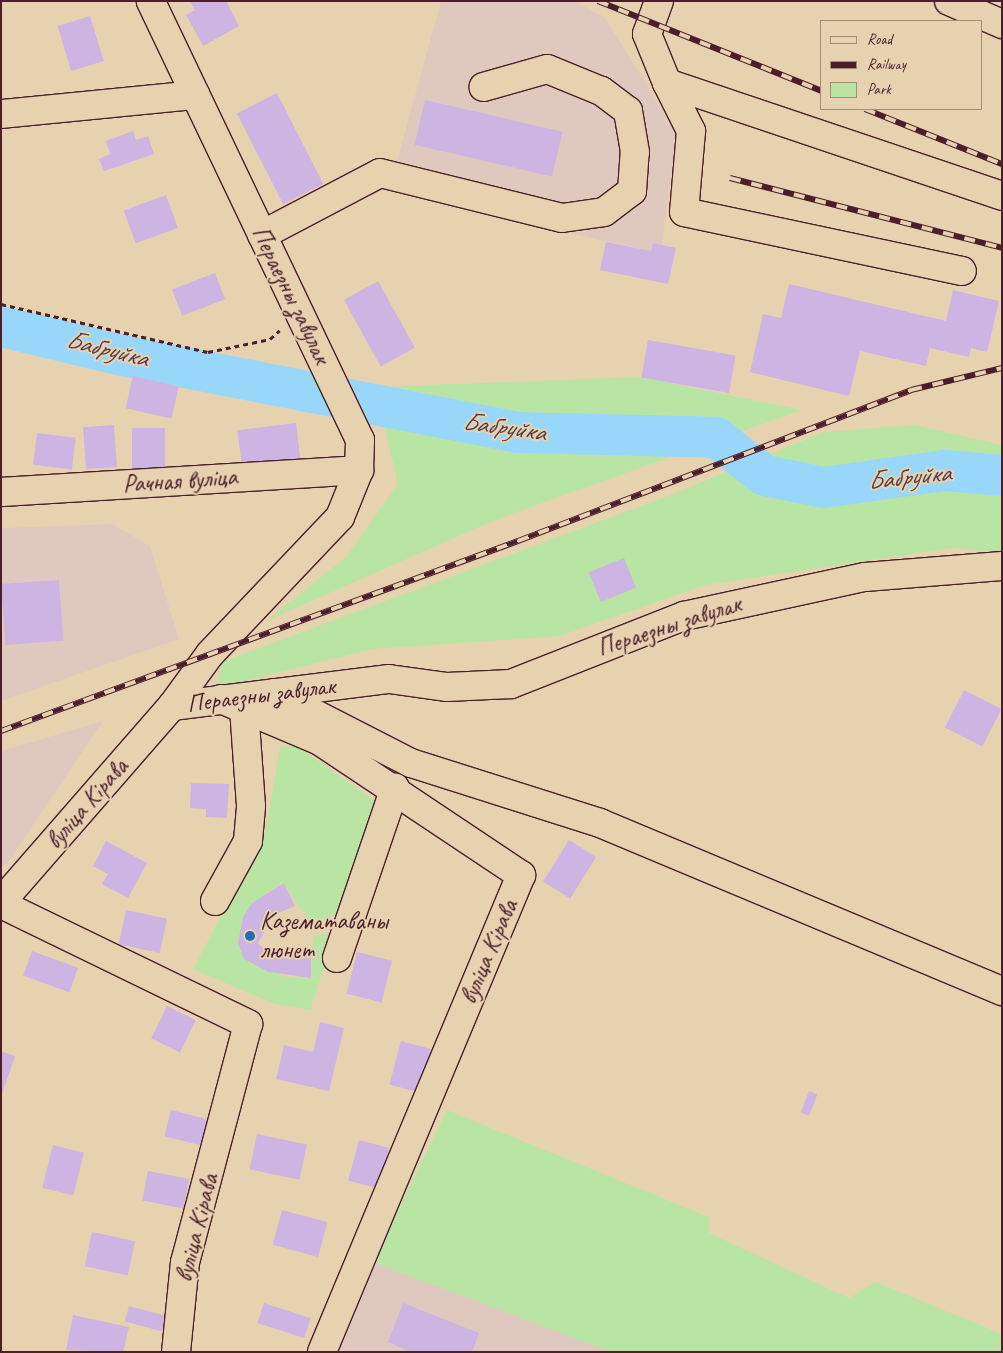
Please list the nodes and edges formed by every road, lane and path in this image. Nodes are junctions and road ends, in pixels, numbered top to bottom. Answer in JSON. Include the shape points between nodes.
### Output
{"nodes":[{"id":1,"x":152,"y":1,"type":"edge"},
{"id":2,"x":658,"y":1,"type":"edge"},
{"id":3,"x":949,"y":1,"type":"edge"},
{"id":4,"x":1002,"y":24,"type":"edge"},
{"id":5,"x":667,"y":83,"type":"junction"},
{"id":6,"x":484,"y":87,"type":"dead end"},
{"id":7,"x":195,"y":95,"type":"junction"},
{"id":8,"x":1,"y":114,"type":"edge"},
{"id":9,"x":1002,"y":196,"type":"edge"},
{"id":10,"x":262,"y":235,"type":"junction"},
{"id":11,"x":962,"y":271,"type":"dead end"},
{"id":12,"x":1,"y":304,"type":"edge"},
{"id":13,"x":300,"y":313,"type":"junction"},
{"id":14,"x":359,"y":470,"type":"junction"},
{"id":15,"x":1,"y":492,"type":"edge"},
{"id":16,"x":1002,"y":566,"type":"edge"},
{"id":17,"x":274,"y":693,"type":"junction"},
{"id":18,"x":233,"y":704,"type":"junction"},
{"id":19,"x":172,"y":706,"type":"junction"},
{"id":20,"x":395,"y":788,"type":"junction"},
{"id":21,"x":215,"y":901,"type":"dead end"},
{"id":22,"x":1,"y":903,"type":"edge"},
{"id":23,"x":337,"y":958,"type":"dead end"},
{"id":24,"x":1002,"y":991,"type":"edge"},
{"id":25,"x":176,"y":1352,"type":"edge"},
{"id":26,"x":322,"y":1352,"type":"edge"}],
"edges":[{"from":1,"to":7,"type":"street","name":"Пераезны завулак"},
{"from":2,"to":5,"type":"street","via":[[648,34]]},
{"from":3,"to":4,"type":"street"},
{"from":5,"to":9,"type":"street"},
{"from":5,"to":11,"type":"street","via":[[691,131],[684,212]]},
{"from":6,"to":10,"type":"street","via":[[547,69],[601,91],[628,111],[635,152],[632,191],[604,212],[562,218],[380,173]]},
{"from":7,"to":8,"type":"street"},
{"from":7,"to":10,"type":"street","name":"Пераезны завулак"},
{"from":10,"to":13,"type":"street","name":"Пераезны завулак"},
{"from":12,"to":13,"type":"path","via":[[208,352],[270,339]]},
{"from":13,"to":14,"type":"street","name":"Пераезны завулак","via":[[360,440]]},
{"from":14,"to":15,"type":"street","name":"Рачная вуліца"},
{"from":14,"to":19,"type":"street","name":"Пераезны завулак","via":[[340,517],[210,654]]},
{"from":16,"to":17,"type":"street","name":"Пераезны завулак","via":[[865,577],[730,605],[640,630],[510,684],[447,687],[390,679]]},
{"from":17,"to":18,"type":"street","name":"Пераезны завулак"},
{"from":17,"to":24,"type":"street","via":[[411,764],[600,823]]},
{"from":18,"to":19,"type":"street","name":"Пераезны завулак"},
{"from":18,"to":20,"type":"street","name":"вуліца Кірава","via":[[320,741]]},
{"from":18,"to":21,"type":"street","via":[[251,806],[248,841]]},
{"from":19,"to":22,"type":"street","name":"вуліца Кірава"},
{"from":20,"to":23,"type":"street"},
{"from":20,"to":26,"type":"street","name":"вуліца Кірава","via":[[521,874]]},
{"from":22,"to":25,"type":"street","name":"вуліца Кірава","via":[[248,1024],[185,1262]]}]}
